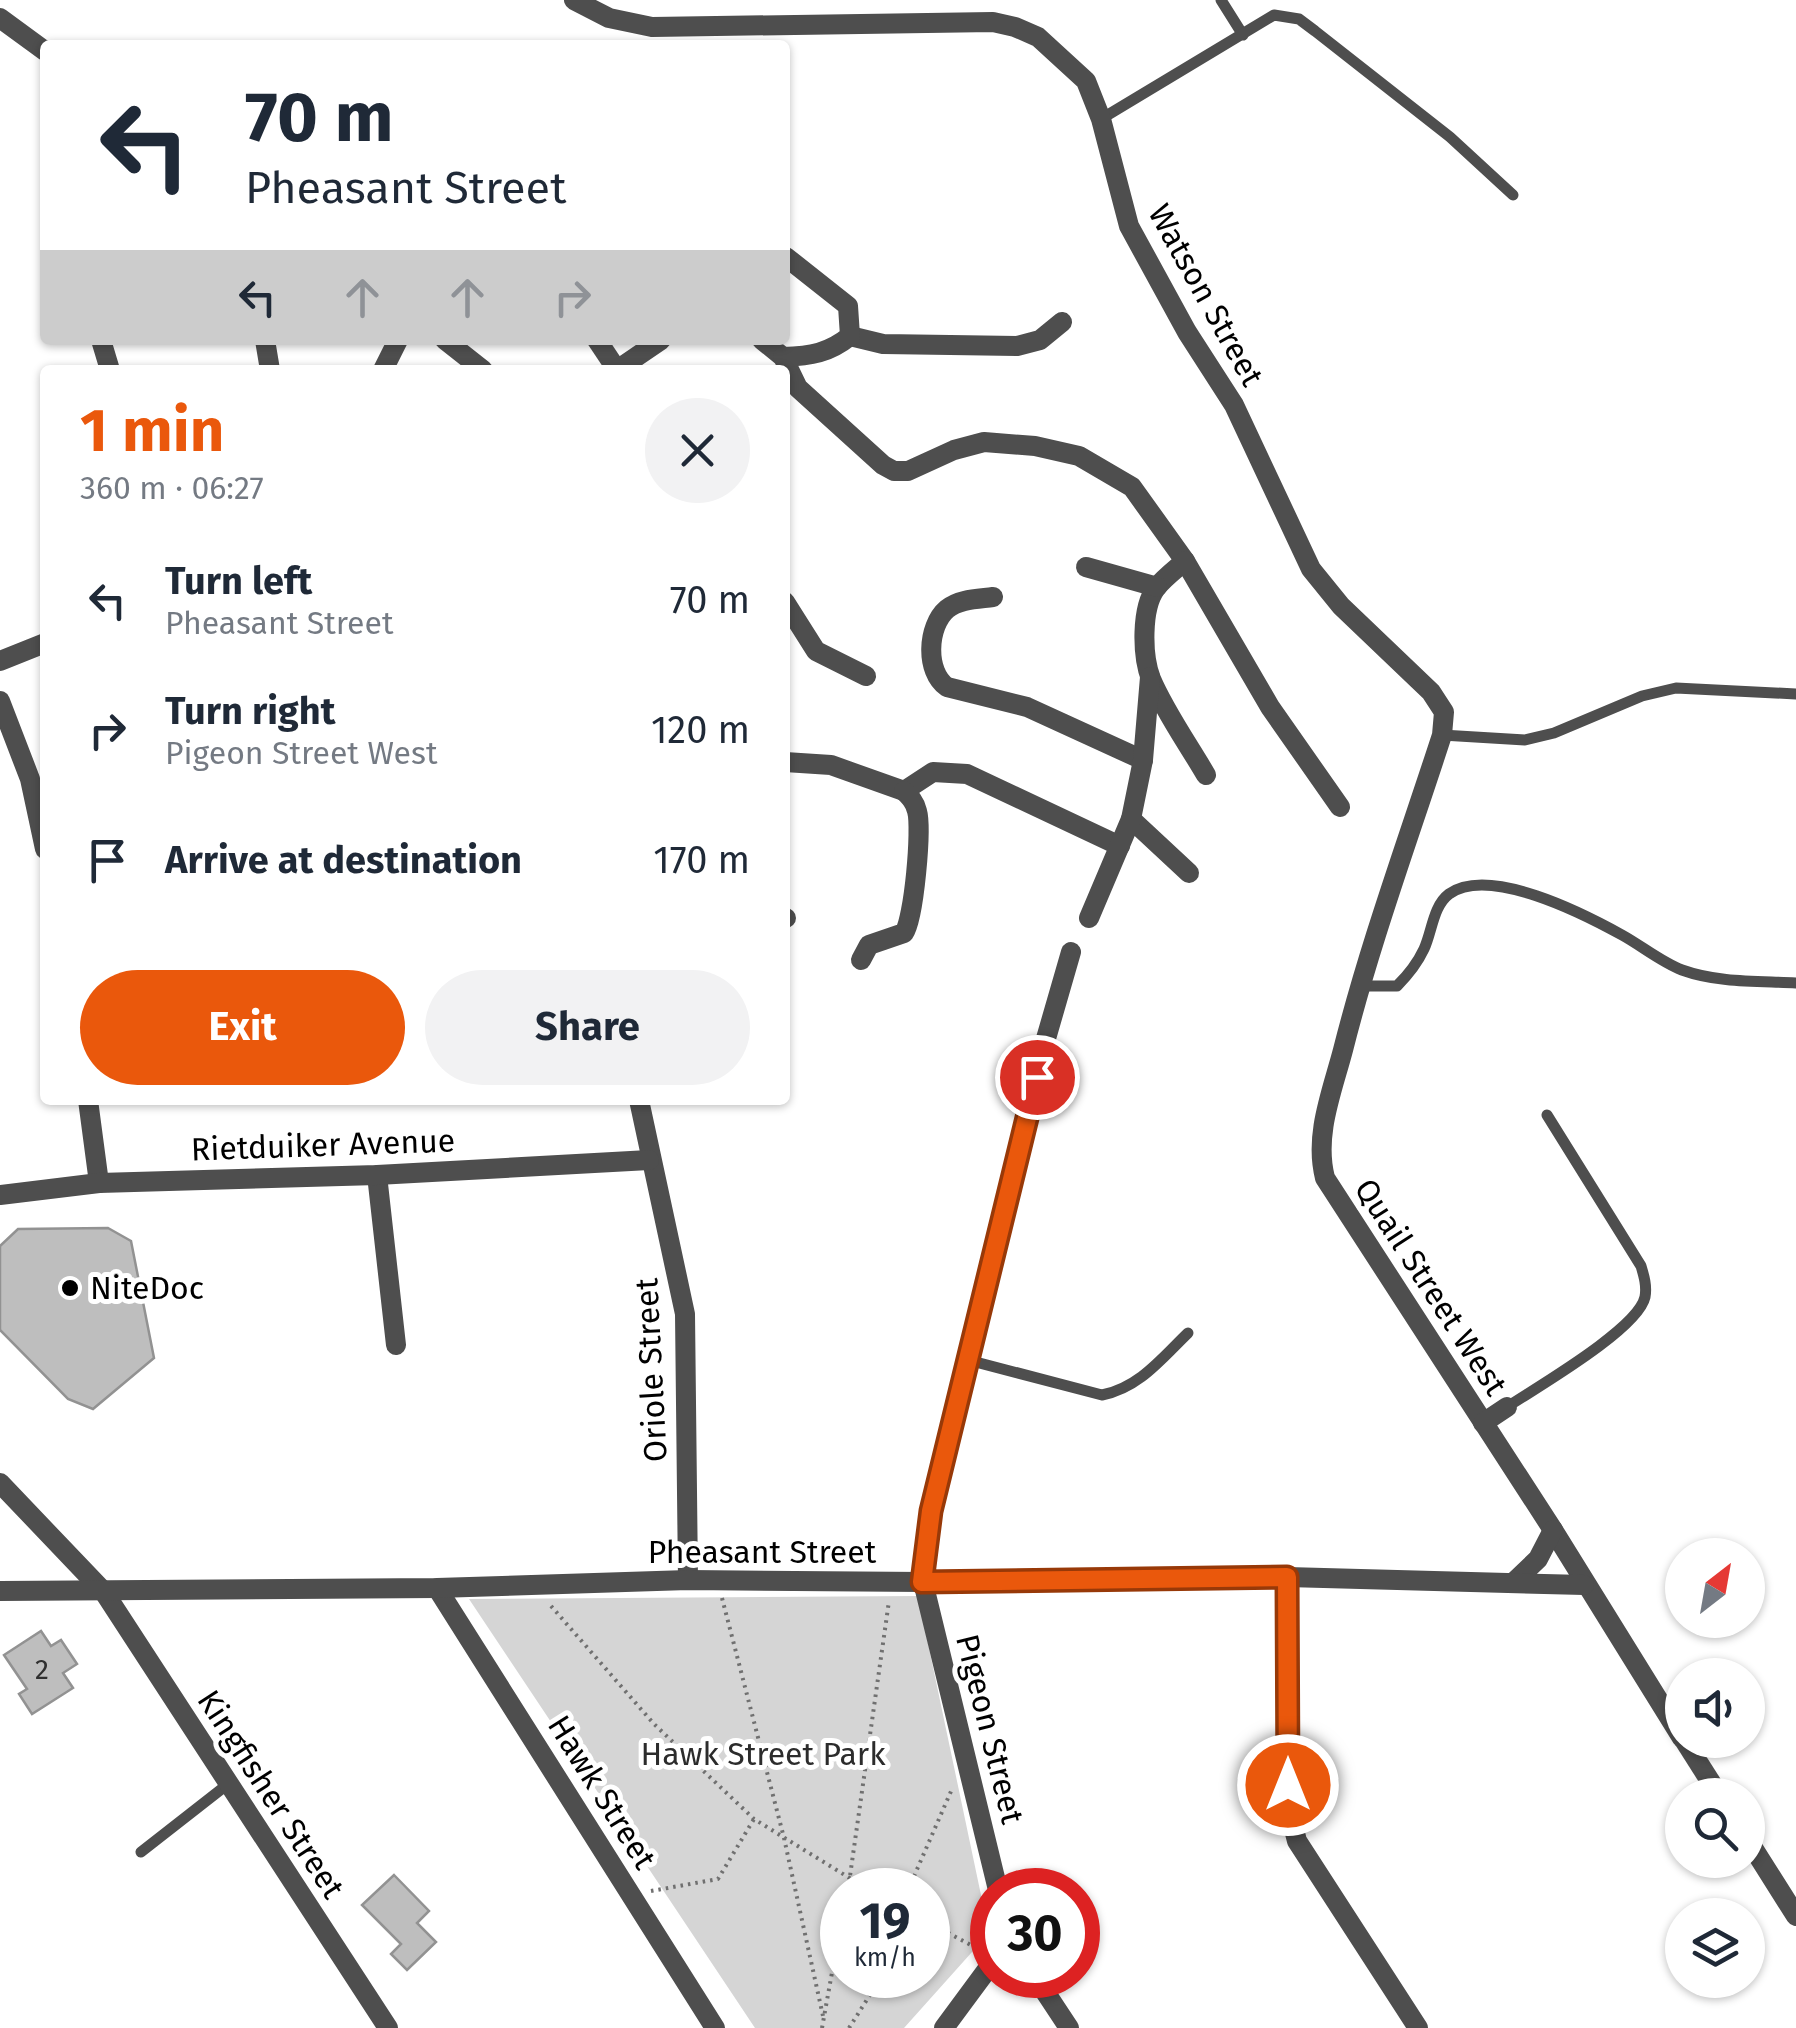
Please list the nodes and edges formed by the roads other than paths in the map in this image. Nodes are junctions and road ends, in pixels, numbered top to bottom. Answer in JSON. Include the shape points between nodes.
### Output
{"nodes":[{"id":1,"x":574,"y":0,"type":"edge"},
{"id":2,"x":1222,"y":0,"type":"edge"},
{"id":3,"x":0,"y":18,"type":"edge"},
{"id":4,"x":1243,"y":35,"type":"junction"},
{"id":5,"x":40,"y":46,"type":"edge"},
{"id":6,"x":1101,"y":118,"type":"junction"},
{"id":7,"x":1512,"y":195,"type":"dead end"},
{"id":8,"x":790,"y":260,"type":"edge"},
{"id":9,"x":1062,"y":322,"type":"dead end"},
{"id":10,"x":850,"y":336,"type":"junction"},
{"id":11,"x":451,"y":345,"type":"edge"},
{"id":12,"x":654,"y":345,"type":"edge"},
{"id":13,"x":768,"y":345,"type":"edge"},
{"id":14,"x":784,"y":357,"type":"junction"},
{"id":15,"x":477,"y":365,"type":"edge"},
{"id":16,"x":624,"y":365,"type":"edge"},
{"id":17,"x":788,"y":365,"type":"edge"},
{"id":18,"x":790,"y":370,"type":"edge"},
{"id":19,"x":1185,"y":561,"type":"junction"},
{"id":20,"x":1086,"y":567,"type":"dead end"},
{"id":21,"x":1157,"y":587,"type":"junction"},
{"id":22,"x":993,"y":597,"type":"dead end"},
{"id":23,"x":790,"y":610,"type":"edge"},
{"id":24,"x":40,"y":645,"type":"edge"},
{"id":25,"x":0,"y":661,"type":"edge"},
{"id":26,"x":866,"y":676,"type":"dead end"},
{"id":27,"x":1150,"y":677,"type":"junction"},
{"id":28,"x":1796,"y":694,"type":"edge"},
{"id":29,"x":0,"y":701,"type":"edge"},
{"id":30,"x":1444,"y":712,"type":"joint"},
{"id":31,"x":1442,"y":735,"type":"junction"},
{"id":32,"x":1143,"y":760,"type":"junction"},
{"id":33,"x":790,"y":762,"type":"edge"},
{"id":34,"x":1206,"y":774,"type":"dead end"},
{"id":35,"x":904,"y":790,"type":"junction"},
{"id":36,"x":1340,"y":808,"type":"dead end"},
{"id":37,"x":1132,"y":819,"type":"junction"},
{"id":38,"x":40,"y":826,"type":"edge"},
{"id":39,"x":1120,"y":846,"type":"junction"},
{"id":40,"x":1189,"y":872,"type":"dead end"},
{"id":41,"x":1090,"y":918,"type":"dead end"},
{"id":42,"x":1071,"y":952,"type":"dead end"},
{"id":43,"x":861,"y":960,"type":"dead end"},
{"id":44,"x":1796,"y":983,"type":"edge"},
{"id":45,"x":1359,"y":986,"type":"junction"},
{"id":46,"x":89,"y":1105,"type":"edge"},
{"id":47,"x":640,"y":1105,"type":"edge"},
{"id":48,"x":1547,"y":1116,"type":"dead end"},
{"id":49,"x":650,"y":1160,"type":"junction"},
{"id":50,"x":378,"y":1175,"type":"junction"},
{"id":51,"x":100,"y":1182,"type":"junction"},
{"id":52,"x":0,"y":1195,"type":"edge"},
{"id":53,"x":1188,"y":1333,"type":"dead end"},
{"id":54,"x":396,"y":1345,"type":"dead end"},
{"id":55,"x":968,"y":1360,"type":"junction"},
{"id":56,"x":1507,"y":1407,"type":"joint"},
{"id":57,"x":1483,"y":1422,"type":"junction"},
{"id":58,"x":0,"y":1482,"type":"edge"},
{"id":59,"x":1553,"y":1530,"type":"junction"},
{"id":60,"x":1287,"y":1577,"type":"junction"},
{"id":61,"x":688,"y":1580,"type":"junction"},
{"id":62,"x":922,"y":1582,"type":"junction"},
{"id":63,"x":1513,"y":1583,"type":"junction"},
{"id":64,"x":1584,"y":1585,"type":"junction"},
{"id":65,"x":437,"y":1588,"type":"junction"},
{"id":66,"x":0,"y":1591,"type":"edge"},
{"id":67,"x":104,"y":1592,"type":"junction"},
{"id":68,"x":1665,"y":1711,"type":"edge"},
{"id":69,"x":228,"y":1784,"type":"junction"},
{"id":70,"x":140,"y":1852,"type":"dead end"},
{"id":71,"x":1765,"y":1867,"type":"edge"},
{"id":72,"x":993,"y":1868,"type":"edge"},
{"id":73,"x":1796,"y":1916,"type":"edge"},
{"id":74,"x":970,"y":1991,"type":"edge"},
{"id":75,"x":1049,"y":1998,"type":"edge"},
{"id":76,"x":388,"y":2028,"type":"edge"},
{"id":77,"x":716,"y":2028,"type":"edge"},
{"id":78,"x":944,"y":2028,"type":"edge"},
{"id":79,"x":1068,"y":2028,"type":"edge"},
{"id":80,"x":1418,"y":2028,"type":"edge"}],
"edges":[{"from":1,"to":6,"type":"street","name":"Watson Street","via":[[610,18],[652,27],[1016,26],[1075,68]]},
{"from":2,"to":4,"type":"lane"},
{"from":3,"to":5,"type":"street"},
{"from":4,"to":6,"type":"lane"},
{"from":4,"to":7,"type":"lane","via":[[1274,14],[1299,20],[1450,137]]},
{"from":6,"to":30,"type":"street","name":"Watson Street","via":[[1129,226],[1234,405],[1311,569]]},
{"from":8,"to":10,"type":"street","via":[[848,306]]},
{"from":9,"to":10,"type":"street","via":[[1040,340],[1017,346],[882,344]]},
{"from":10,"to":14,"type":"street","via":[[824,354]]},
{"from":11,"to":15,"type":"street"},
{"from":12,"to":16,"type":"street"},
{"from":13,"to":14,"type":"street"},
{"from":14,"to":17,"type":"street"},
{"from":18,"to":19,"type":"street","via":[[798,388],[894,470],[908,471],[984,442],[1079,456],[1132,487]]},
{"from":19,"to":21,"type":"street"},
{"from":19,"to":36,"type":"street","via":[[1270,707]]},
{"from":20,"to":21,"type":"street"},
{"from":21,"to":27,"type":"street","via":[[1147,611]]},
{"from":22,"to":32,"type":"street","via":[[955,604],[940,616],[931,654],[938,680],[1027,707]]},
{"from":23,"to":26,"type":"street","via":[[816,652]]},
{"from":24,"to":25,"type":"street"},
{"from":27,"to":32,"type":"street"},
{"from":27,"to":34,"type":"street"},
{"from":28,"to":31,"type":"lane","via":[[1676,688],[1525,740]]},
{"from":29,"to":38,"type":"street"},
{"from":30,"to":31,"type":"street","name":"Quail Street West"},
{"from":31,"to":45,"type":"street","name":"Quail Street West"},
{"from":32,"to":37,"type":"street"},
{"from":33,"to":35,"type":"street","via":[[830,765]]},
{"from":35,"to":39,"type":"street","via":[[932,772],[967,774]]},
{"from":35,"to":43,"type":"street","via":[[919,819],[912,914],[904,932],[868,944]]},
{"from":37,"to":39,"type":"street"},
{"from":37,"to":40,"type":"street"},
{"from":39,"to":41,"type":"street"},
{"from":42,"to":55,"type":"street"},
{"from":44,"to":45,"type":"lane","via":[[1702,976],[1537,896],[1463,887],[1439,904],[1424,949],[1397,986]]},
{"from":45,"to":57,"type":"street","name":"Quail Street West","via":[[1325,1116],[1325,1178]]},
{"from":46,"to":51,"type":"street"},
{"from":47,"to":49,"type":"street","name":"Oriole Street"},
{"from":48,"to":56,"type":"lane","via":[[1641,1266],[1645,1298],[1627,1324]]},
{"from":49,"to":50,"type":"street","name":"Rietduiker Avenue"},
{"from":49,"to":61,"type":"street","name":"Oriole Street","via":[[684,1314]]},
{"from":50,"to":51,"type":"street","name":"Rietduiker Avenue"},
{"from":50,"to":54,"type":"street"},
{"from":51,"to":52,"type":"street","name":"Rietduiker Avenue"},
{"from":53,"to":55,"type":"lane","via":[[1136,1383],[1102,1394]]},
{"from":55,"to":62,"type":"street","via":[[931,1511]]},
{"from":56,"to":57,"type":"street"},
{"from":57,"to":59,"type":"street","name":"Quail Street West"},
{"from":58,"to":67,"type":"street","name":"Kingfisher Street"},
{"from":59,"to":63,"type":"street","via":[[1538,1560]]},
{"from":59,"to":64,"type":"street","name":"Quail Street West"},
{"from":60,"to":62,"type":"street","name":"Pheasant Street"},
{"from":60,"to":63,"type":"street","name":"Pheasant Street"},
{"from":60,"to":80,"type":"street","via":[[1290,1820],[1297,1841]]},
{"from":61,"to":62,"type":"street","name":"Pheasant Street"},
{"from":61,"to":65,"type":"street","name":"Pheasant Street"},
{"from":62,"to":72,"type":"street","name":"Pigeon Street"},
{"from":63,"to":64,"type":"street","name":"Pheasant Street"},
{"from":64,"to":68,"type":"street","name":"Quail Street West"},
{"from":65,"to":67,"type":"street","name":"Pheasant Street"},
{"from":65,"to":77,"type":"street","name":"Hawk Street"},
{"from":66,"to":67,"type":"street","name":"Pheasant Street"},
{"from":67,"to":69,"type":"street","name":"Kingfisher Street"},
{"from":69,"to":70,"type":"lane"},
{"from":69,"to":76,"type":"street","name":"Kingfisher Street"},
{"from":71,"to":73,"type":"street"},
{"from":74,"to":78,"type":"street"},
{"from":75,"to":79,"type":"street"}]}
